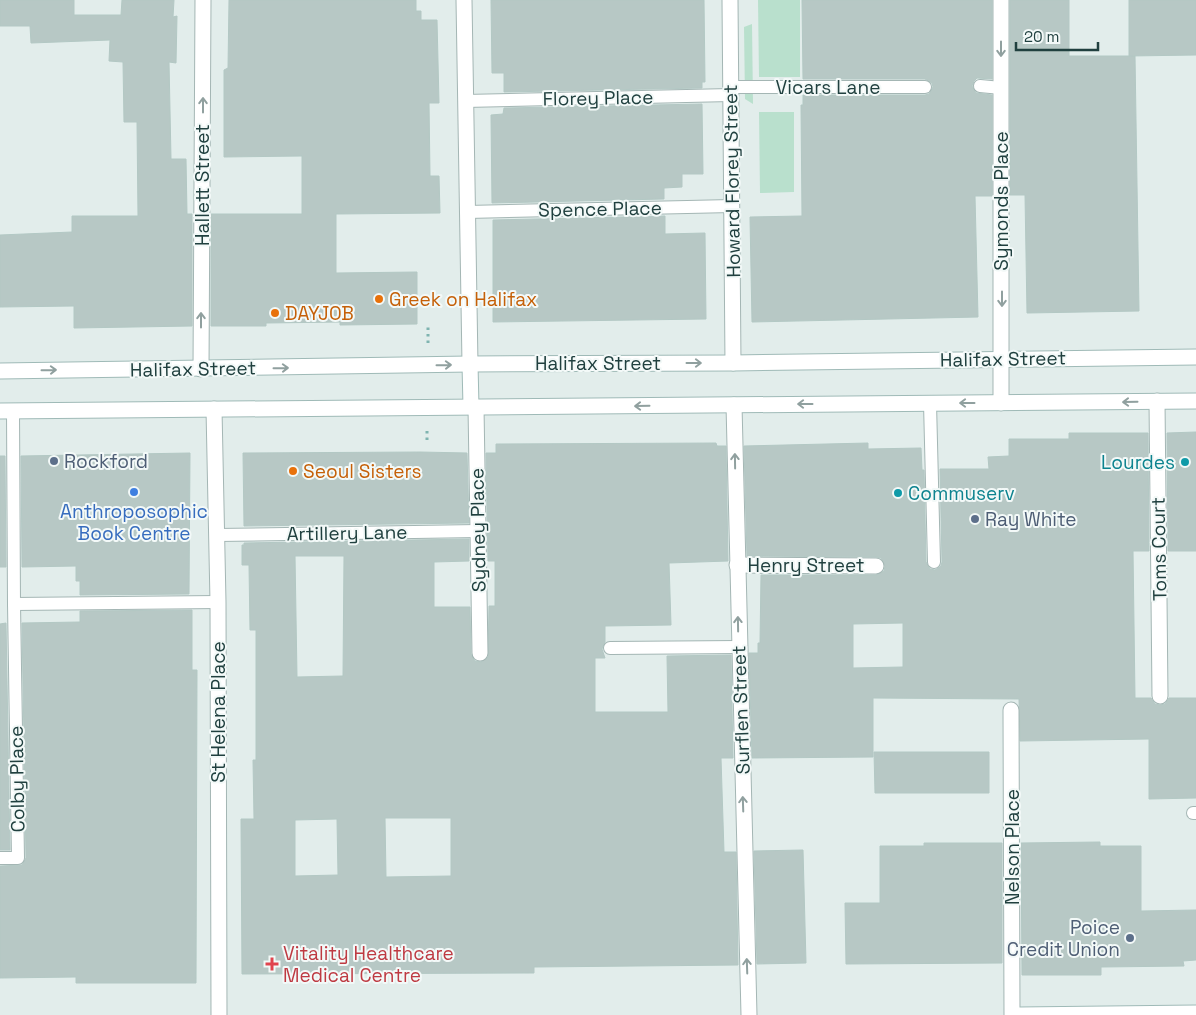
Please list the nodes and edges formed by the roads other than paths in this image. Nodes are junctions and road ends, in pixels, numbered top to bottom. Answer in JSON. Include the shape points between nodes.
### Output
{"nodes":[{"id":1,"x":203,"y":0,"type":"edge"},
{"id":2,"x":464,"y":0,"type":"edge"},
{"id":3,"x":730,"y":0,"type":"edge"},
{"id":4,"x":1001,"y":0,"type":"edge"},
{"id":5,"x":980,"y":86,"type":"dead end"},
{"id":6,"x":924,"y":87,"type":"dead end"},
{"id":7,"x":1001,"y":88,"type":"junction"},
{"id":8,"x":731,"y":91,"type":"junction"},
{"id":9,"x":465,"y":101,"type":"junction"},
{"id":10,"x":732,"y":206,"type":"junction"},
{"id":11,"x":468,"y":212,"type":"junction"},
{"id":12,"x":1196,"y":357,"type":"edge"},
{"id":13,"x":1002,"y":360,"type":"junction"},
{"id":14,"x":733,"y":363,"type":"junction"},
{"id":15,"x":470,"y":364,"type":"junction"},
{"id":16,"x":201,"y":369,"type":"junction"},
{"id":17,"x":0,"y":371,"type":"edge"},
{"id":18,"x":1157,"y":401,"type":"junction"},
{"id":19,"x":1196,"y":401,"type":"edge"},
{"id":20,"x":930,"y":403,"type":"junction"},
{"id":21,"x":1001,"y":403,"type":"junction"},
{"id":22,"x":734,"y":405,"type":"junction"},
{"id":23,"x":473,"y":407,"type":"junction"},
{"id":24,"x":214,"y":409,"type":"junction"},
{"id":25,"x":6,"y":411,"type":"edge"},
{"id":26,"x":478,"y":531,"type":"junction"},
{"id":27,"x":217,"y":535,"type":"junction"},
{"id":28,"x":934,"y":562,"type":"dead end"},
{"id":29,"x":737,"y":565,"type":"junction"},
{"id":30,"x":876,"y":566,"type":"dead end"},
{"id":31,"x":218,"y":602,"type":"junction"},
{"id":32,"x":14,"y":604,"type":"junction"},
{"id":33,"x":739,"y":647,"type":"junction"},
{"id":34,"x":610,"y":648,"type":"dead end"},
{"id":35,"x":480,"y":653,"type":"dead end"},
{"id":36,"x":1160,"y":696,"type":"dead end"},
{"id":37,"x":1011,"y":710,"type":"dead end"},
{"id":38,"x":0,"y":858,"type":"edge"},
{"id":39,"x":1196,"y":1013,"type":"edge"},
{"id":40,"x":219,"y":1015,"type":"edge"},
{"id":41,"x":749,"y":1015,"type":"edge"},
{"id":42,"x":1012,"y":1015,"type":"edge"},
{"id":43,"x":1019,"y":1015,"type":"edge"}],
"edges":[{"from":16,"to":1,"type":"street","name":"Hallett Street","one_way":true},
{"from":2,"to":9,"type":"street","name":"Sydney Place"},
{"from":3,"to":8,"type":"street","name":"Howard Florey Street"},
{"from":4,"to":7,"type":"street","name":"Symonds Place","one_way":true},
{"from":5,"to":7,"type":"lane"},
{"from":6,"to":8,"type":"lane","name":"Vicars Lane"},
{"from":7,"to":13,"type":"street","name":"Symonds Place","one_way":true},
{"from":8,"to":9,"type":"lane","name":"Florey Place"},
{"from":8,"to":10,"type":"street","name":"Howard Florey Street"},
{"from":9,"to":11,"type":"street","name":"Sydney Place"},
{"from":10,"to":11,"type":"lane","name":"Spence Place"},
{"from":10,"to":14,"type":"street","name":"Howard Florey Street"},
{"from":11,"to":15,"type":"street","name":"Sydney Place"},
{"from":12,"to":13,"type":"street","name":"Halifax Street"},
{"from":13,"to":14,"type":"street","name":"Halifax Street"},
{"from":13,"to":21,"type":"street","name":"Symonds Place"},
{"from":15,"to":14,"type":"street","name":"Halifax Street","one_way":true},
{"from":16,"to":15,"type":"street","name":"Halifax Street","one_way":true},
{"from":15,"to":23,"type":"street","name":"Sydney Place"},
{"from":17,"to":16,"type":"street","name":"Halifax Street","one_way":true},
{"from":18,"to":19,"type":"street"},
{"from":18,"to":21,"type":"street","one_way":true},
{"from":18,"to":36,"type":"street","name":"Toms Court"},
{"from":21,"to":20,"type":"street","one_way":true},
{"from":20,"to":22,"type":"street","one_way":true},
{"from":20,"to":28,"type":"lane"},
{"from":22,"to":23,"type":"street","one_way":true},
{"from":29,"to":22,"type":"street","name":"Surflen Street","one_way":true},
{"from":23,"to":24,"type":"street"},
{"from":23,"to":26,"type":"street","name":"Sydney Place"},
{"from":24,"to":25,"type":"street"},
{"from":24,"to":27,"type":"street","name":"St Helena Place"},
{"from":25,"to":32,"type":"lane","name":"Colby Place"},
{"from":26,"to":27,"type":"lane","name":"Artillery Lane"},
{"from":26,"to":35,"type":"street","name":"Sydney Place"},
{"from":27,"to":31,"type":"street","name":"St Helena Place"},
{"from":29,"to":30,"type":"street","name":"Henry Street"},
{"from":33,"to":29,"type":"street","name":"Surflen Street","one_way":true},
{"from":31,"to":32,"type":"lane"},
{"from":31,"to":40,"type":"street","name":"St Helena Place"},
{"from":32,"to":38,"type":"lane","name":"Colby Place","via":[[18,858]]},
{"from":33,"to":34,"type":"lane"},
{"from":41,"to":33,"type":"street","name":"Surflen Street","one_way":true},
{"from":37,"to":42,"type":"street","name":"Nelson Place"},
{"from":39,"to":43,"type":"street"}]}
